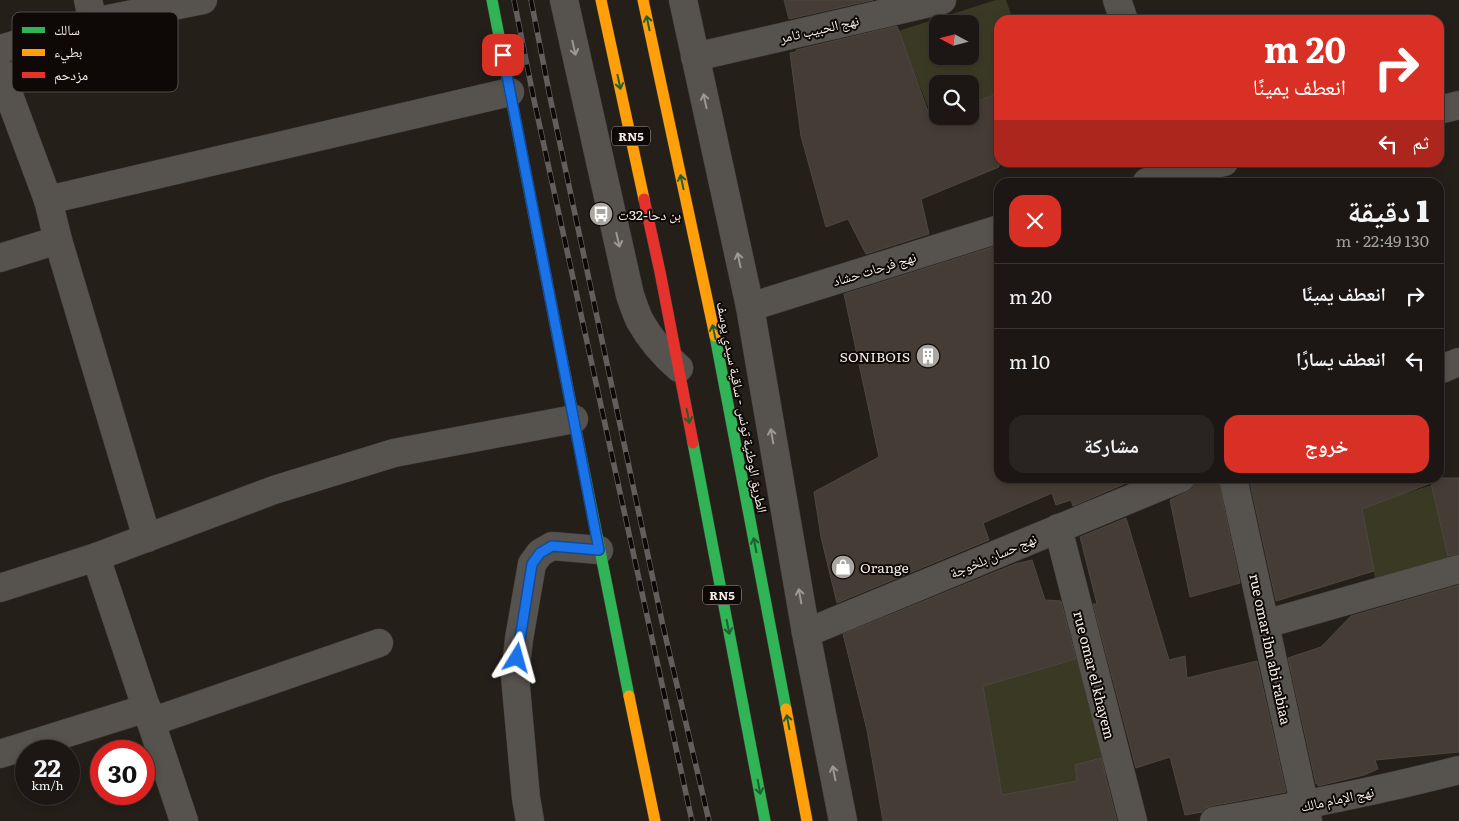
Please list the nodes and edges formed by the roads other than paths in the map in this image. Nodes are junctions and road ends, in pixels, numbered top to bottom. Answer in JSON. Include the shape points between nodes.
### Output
{"nodes":[{"id":1,"x":203,"y":0,"type":"edge"},
{"id":2,"x":492,"y":0,"type":"edge"},
{"id":3,"x":564,"y":0,"type":"edge"},
{"id":4,"x":601,"y":0,"type":"edge"},
{"id":5,"x":643,"y":0,"type":"edge"},
{"id":6,"x":683,"y":0,"type":"edge"},
{"id":7,"x":942,"y":0,"type":"edge"},
{"id":8,"x":1117,"y":0,"type":"edge"},
{"id":9,"x":91,"y":11,"type":"edge"},
{"id":10,"x":1122,"y":15,"type":"edge"},
{"id":11,"x":12,"y":44,"type":"edge"},
{"id":12,"x":0,"y":49,"type":"edge"},
{"id":13,"x":695,"y":56,"type":"junction"},
{"id":14,"x":0,"y":71,"type":"edge"},
{"id":15,"x":510,"y":92,"type":"junction"},
{"id":16,"x":1174,"y":168,"type":"edge"},
{"id":17,"x":1155,"y":178,"type":"edge"},
{"id":18,"x":48,"y":200,"type":"junction"},
{"id":19,"x":994,"y":231,"type":"edge"},
{"id":20,"x":58,"y":240,"type":"junction"},
{"id":21,"x":0,"y":258,"type":"edge"},
{"id":22,"x":750,"y":307,"type":"junction"},
{"id":23,"x":1459,"y":362,"type":"edge"},
{"id":24,"x":679,"y":368,"type":"junction"},
{"id":25,"x":1444,"y":368,"type":"edge"},
{"id":26,"x":574,"y":419,"type":"junction"},
{"id":27,"x":1169,"y":483,"type":"edge"},
{"id":28,"x":1234,"y":483,"type":"edge"},
{"id":29,"x":1058,"y":528,"type":"junction"},
{"id":30,"x":148,"y":538,"type":"junction"},
{"id":31,"x":599,"y":550,"type":"junction"},
{"id":32,"x":96,"y":558,"type":"junction"},
{"id":33,"x":1459,"y":569,"type":"edge"},
{"id":34,"x":0,"y":588,"type":"edge"},
{"id":35,"x":1265,"y":624,"type":"junction"},
{"id":36,"x":806,"y":633,"type":"junction"},
{"id":37,"x":379,"y":643,"type":"dead end"},
{"id":38,"x":149,"y":715,"type":"junction"},
{"id":39,"x":0,"y":754,"type":"edge"},
{"id":40,"x":1459,"y":770,"type":"edge"},
{"id":41,"x":1307,"y":813,"type":"edge"},
{"id":42,"x":184,"y":821,"type":"edge"},
{"id":43,"x":530,"y":821,"type":"edge"},
{"id":44,"x":655,"y":821,"type":"edge"},
{"id":45,"x":765,"y":821,"type":"edge"},
{"id":46,"x":807,"y":821,"type":"edge"},
{"id":47,"x":843,"y":821,"type":"edge"},
{"id":48,"x":1133,"y":821,"type":"edge"},
{"id":49,"x":1214,"y":821,"type":"edge"}],
"edges":[{"from":1,"to":9,"type":"street"},
{"from":2,"to":15,"type":"main road"},
{"from":3,"to":24,"type":"street","one_way":true,"via":[[630,295],[640,321],[652,339]]},
{"from":4,"to":24,"type":"main road","number":"RN5","one_way":true},
{"from":46,"to":5,"type":"main road","name":"الطريق الوطنية تونس - ساقية سيدي يوسف","number":"RN5","one_way":true,"via":[[724,379]]},
{"from":6,"to":13,"type":"street"},
{"from":7,"to":13,"type":"street","name":"نهج الحبيب ثامر"},
{"from":8,"to":10,"type":"street"},
{"from":11,"to":12,"type":"street"},
{"from":22,"to":13,"type":"street","one_way":true},
{"from":14,"to":18,"type":"street"},
{"from":15,"to":18,"type":"street"},
{"from":15,"to":26,"type":"main road"},
{"from":16,"to":17,"type":"street"},
{"from":18,"to":20,"type":"street"},
{"from":19,"to":22,"type":"street","name":"نهج فرحات حشاد"},
{"from":20,"to":21,"type":"street"},
{"from":20,"to":30,"type":"street"},
{"from":36,"to":22,"type":"street","one_way":true},
{"from":23,"to":25,"type":"street"},
{"from":24,"to":45,"type":"main road","number":"RN5","one_way":true},
{"from":26,"to":30,"type":"street","via":[[394,453],[274,490]]},
{"from":26,"to":31,"type":"main road"},
{"from":27,"to":29,"type":"street","name":"نهج حسان بلخوجة"},
{"from":28,"to":35,"type":"street","name":"rue omar ibn abi rabiaa"},
{"from":29,"to":36,"type":"street","name":"نهج حسان بلخوجة"},
{"from":29,"to":48,"type":"street","name":"rue omar el khayem"},
{"from":30,"to":32,"type":"street"},
{"from":31,"to":43,"type":"street","via":[[552,546],[540,553],[532,564],[515,676]]},
{"from":31,"to":44,"type":"main road"},
{"from":32,"to":34,"type":"street"},
{"from":32,"to":38,"type":"street"},
{"from":33,"to":35,"type":"street"},
{"from":35,"to":41,"type":"street","name":"rue omar ibn abi rabiaa"},
{"from":47,"to":36,"type":"street","one_way":true},
{"from":37,"to":38,"type":"street"},
{"from":38,"to":39,"type":"street"},
{"from":38,"to":42,"type":"street"},
{"from":40,"to":41,"type":"street","name":"نهج الإمام مالك"},
{"from":41,"to":49,"type":"street","name":"نهج الإمام مالك"}]}
